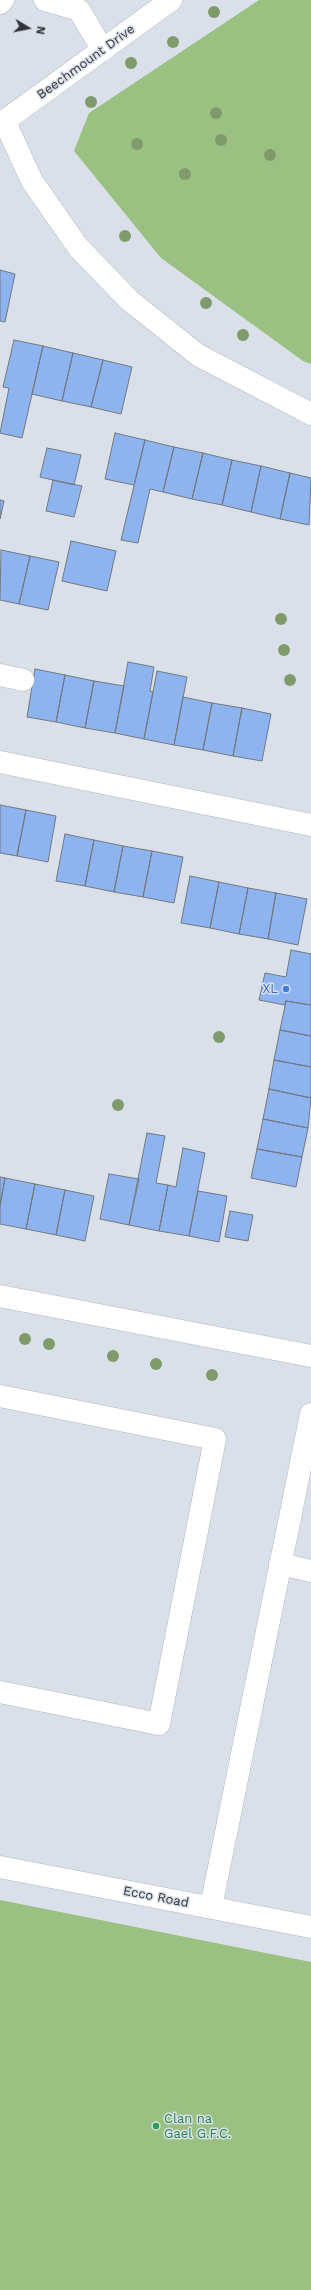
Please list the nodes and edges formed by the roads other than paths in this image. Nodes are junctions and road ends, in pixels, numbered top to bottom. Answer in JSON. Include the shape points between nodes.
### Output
{"nodes":[{"id":1,"x":3,"y":0,"type":"edge"},
{"id":2,"x":45,"y":0,"type":"edge"},
{"id":3,"x":171,"y":0,"type":"edge"},
{"id":4,"x":0,"y":3,"type":"edge"},
{"id":5,"x":103,"y":50,"type":"junction"},
{"id":6,"x":2,"y":122,"type":"edge"},
{"id":7,"x":311,"y":414,"type":"edge"},
{"id":8,"x":0,"y":675,"type":"edge"},
{"id":9,"x":23,"y":680,"type":"dead end"},
{"id":10,"x":0,"y":762,"type":"edge"},
{"id":11,"x":311,"y":825,"type":"edge"},
{"id":12,"x":0,"y":1296,"type":"edge"},
{"id":13,"x":311,"y":1356,"type":"edge"},
{"id":14,"x":0,"y":1396,"type":"edge"},
{"id":15,"x":311,"y":1414,"type":"edge"},
{"id":16,"x":280,"y":1564,"type":"junction"},
{"id":17,"x":311,"y":1571,"type":"edge"},
{"id":18,"x":0,"y":1692,"type":"edge"},
{"id":19,"x":0,"y":1867,"type":"edge"},
{"id":20,"x":211,"y":1907,"type":"junction"},
{"id":21,"x":311,"y":1927,"type":"edge"}],
"edges":[{"from":1,"to":4,"type":"street"},
{"from":2,"to":5,"type":"street","via":[[79,10]]},
{"from":3,"to":5,"type":"street","name":"Beechmount Drive"},
{"from":5,"to":6,"type":"street","name":"Beechmount Drive"},
{"from":6,"to":7,"type":"street","via":[[32,181],[78,247],[129,300],[198,355]]},
{"from":8,"to":9,"type":"street"},
{"from":10,"to":11,"type":"street"},
{"from":12,"to":13,"type":"street"},
{"from":14,"to":18,"type":"street","via":[[216,1438],[159,1724]]},
{"from":15,"to":16,"type":"street"},
{"from":16,"to":17,"type":"street"},
{"from":16,"to":20,"type":"street"},
{"from":19,"to":20,"type":"street","name":"Ecco Road"},
{"from":20,"to":21,"type":"street","name":"Ecco Road"}]}
